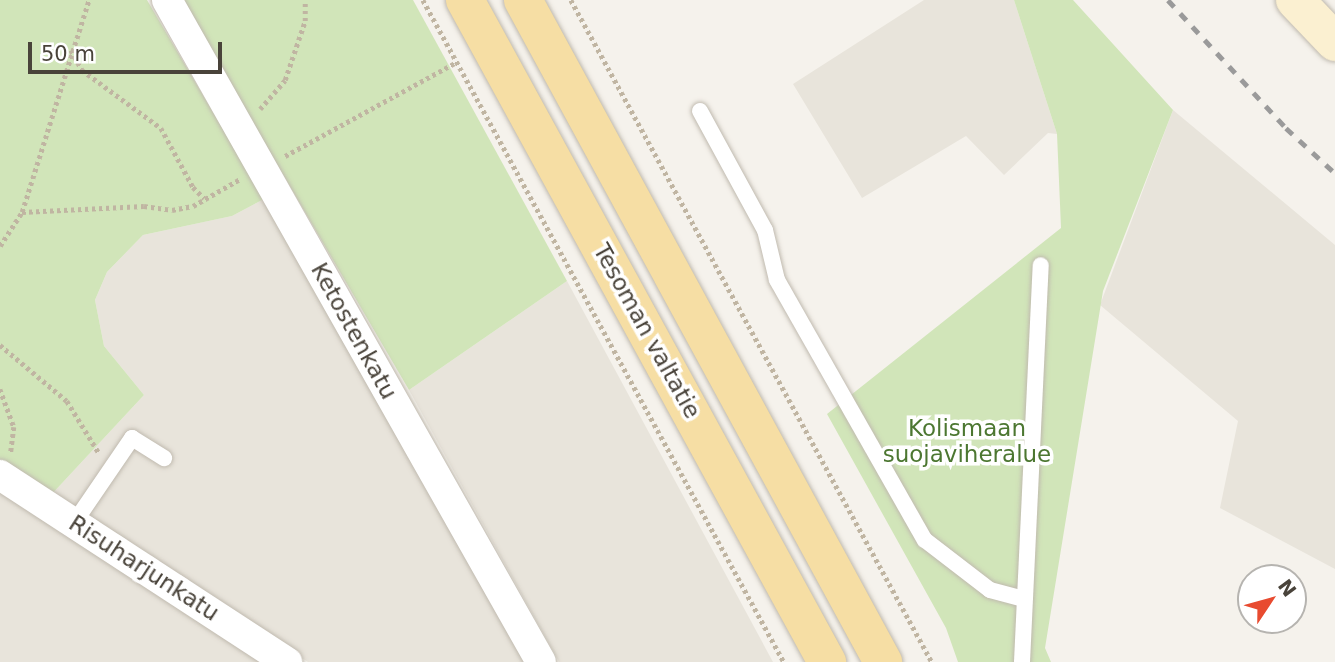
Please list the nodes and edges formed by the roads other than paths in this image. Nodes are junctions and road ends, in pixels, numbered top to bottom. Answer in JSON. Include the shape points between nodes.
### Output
{"nodes":[{"id":1,"x":167,"y":0,"type":"edge"},
{"id":2,"x":465,"y":0,"type":"edge"},
{"id":3,"x":523,"y":0,"type":"edge"},
{"id":4,"x":1295,"y":0,"type":"edge"},
{"id":5,"x":1335,"y":42,"type":"edge"},
{"id":6,"x":700,"y":111,"type":"dead end"},
{"id":7,"x":1041,"y":265,"type":"dead end"},
{"id":8,"x":164,"y":458,"type":"dead end"},
{"id":9,"x":6,"y":479,"type":"edge"},
{"id":10,"x":74,"y":523,"type":"junction"},
{"id":11,"x":1023,"y":599,"type":"junction"},
{"id":12,"x":287,"y":662,"type":"edge"},
{"id":13,"x":541,"y":662,"type":"edge"},
{"id":14,"x":827,"y":662,"type":"edge"},
{"id":15,"x":883,"y":662,"type":"edge"},
{"id":16,"x":1022,"y":662,"type":"edge"}],
"edges":[{"from":1,"to":13,"type":"street","name":"Ketostenkatu"},
{"from":2,"to":14,"type":"main road","name":"Tesoman valtatie"},
{"from":3,"to":15,"type":"main road"},
{"from":4,"to":5,"type":"street"},
{"from":6,"to":11,"type":"lane","via":[[765,230],[777,280],[925,540],[990,590]]},
{"from":7,"to":11,"type":"lane"},
{"from":8,"to":10,"type":"lane","via":[[132,438]]},
{"from":9,"to":10,"type":"street","name":"Risuharjunkatu"},
{"from":10,"to":12,"type":"street","name":"Risuharjunkatu"},
{"from":11,"to":16,"type":"lane"}]}
